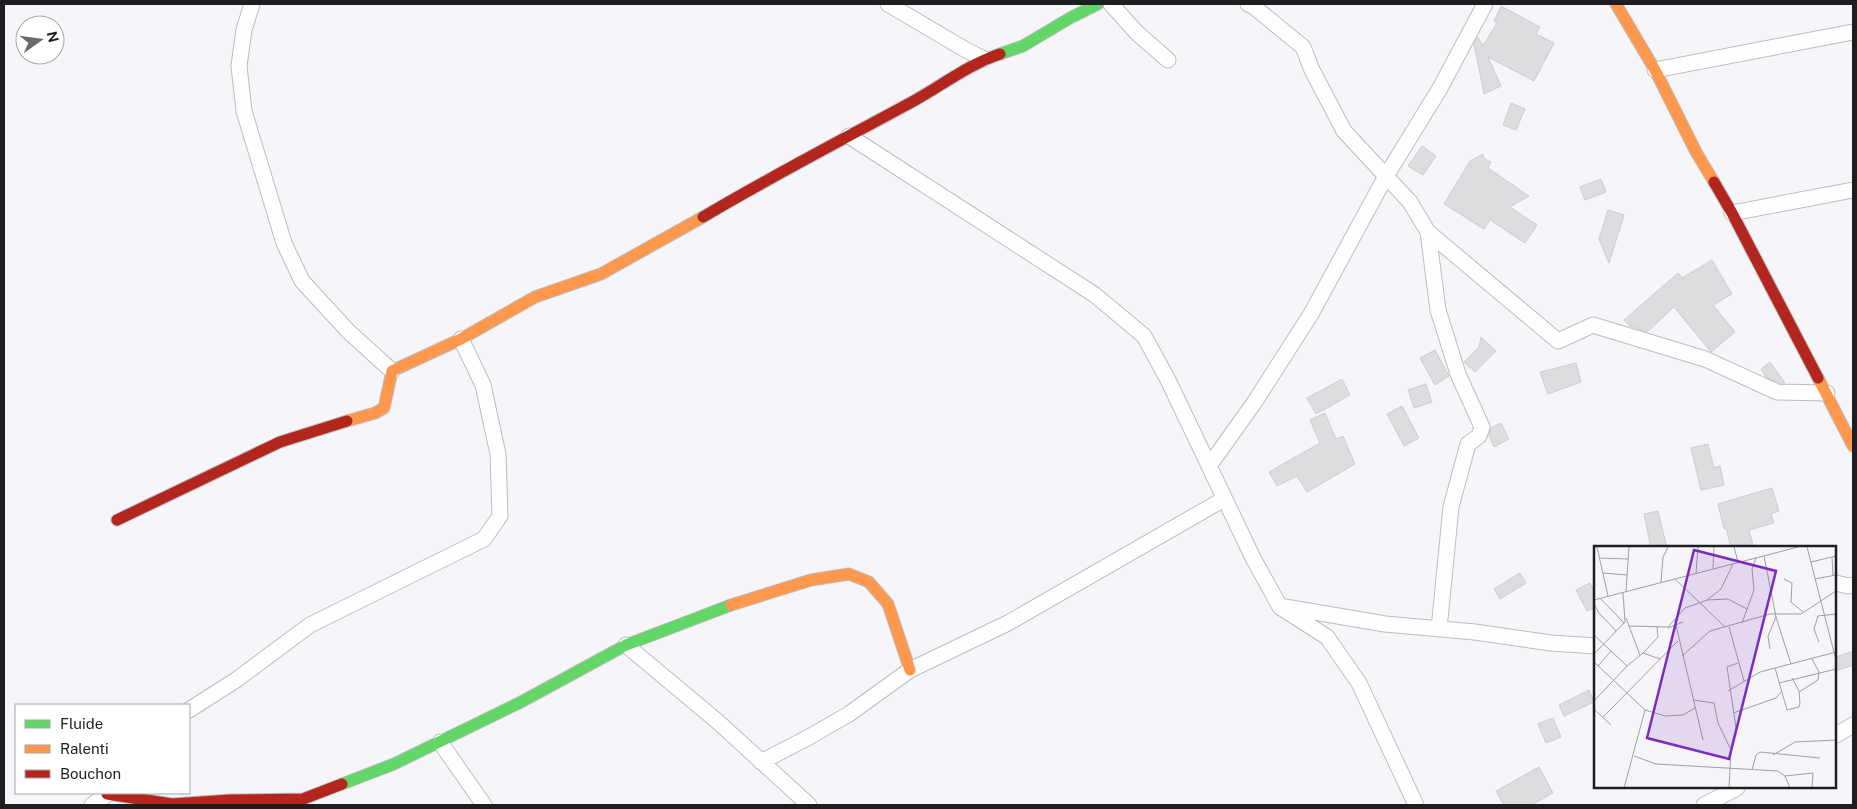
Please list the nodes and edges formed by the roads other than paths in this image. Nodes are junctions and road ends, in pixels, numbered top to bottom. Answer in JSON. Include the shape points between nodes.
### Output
{"nodes":[{"id":1,"x":252,"y":4,"type":"edge"},
{"id":2,"x":888,"y":4,"type":"edge"},
{"id":3,"x":1098,"y":4,"type":"edge"},
{"id":4,"x":1111,"y":4,"type":"edge"},
{"id":5,"x":1248,"y":4,"type":"edge"},
{"id":6,"x":1486,"y":4,"type":"edge"},
{"id":7,"x":1616,"y":4,"type":"edge"},
{"id":8,"x":1853,"y":32,"type":"edge"},
{"id":9,"x":984,"y":59,"type":"junction"},
{"id":10,"x":1168,"y":60,"type":"dead end"},
{"id":11,"x":1655,"y":70,"type":"junction"},
{"id":12,"x":849,"y":136,"type":"junction"},
{"id":13,"x":1386,"y":176,"type":"junction"},
{"id":14,"x":1853,"y":190,"type":"edge"},
{"id":15,"x":1732,"y":213,"type":"junction"},
{"id":16,"x":1428,"y":232,"type":"junction"},
{"id":17,"x":461,"y":339,"type":"junction"},
{"id":18,"x":392,"y":371,"type":"junction"},
{"id":19,"x":1827,"y":392,"type":"junction"},
{"id":20,"x":1851,"y":436,"type":"edge"},
{"id":21,"x":1209,"y":466,"type":"junction"},
{"id":22,"x":1224,"y":499,"type":"junction"},
{"id":23,"x":117,"y":520,"type":"dead end"},
{"id":24,"x":1837,"y":583,"type":"edge"},
{"id":25,"x":1853,"y":585,"type":"edge"},
{"id":26,"x":1280,"y":607,"type":"junction"},
{"id":27,"x":1440,"y":629,"type":"junction"},
{"id":28,"x":626,"y":645,"type":"junction"},
{"id":29,"x":1594,"y":646,"type":"edge"},
{"id":30,"x":910,"y":670,"type":"junction"},
{"id":31,"x":190,"y":709,"type":"edge"},
{"id":32,"x":1853,"y":725,"type":"edge"},
{"id":33,"x":1837,"y":734,"type":"edge"},
{"id":34,"x":440,"y":742,"type":"junction"},
{"id":35,"x":761,"y":762,"type":"junction"},
{"id":36,"x":1735,"y":789,"type":"edge"},
{"id":37,"x":108,"y":794,"type":"edge"},
{"id":38,"x":92,"y":805,"type":"edge"},
{"id":39,"x":484,"y":805,"type":"edge"},
{"id":40,"x":809,"y":805,"type":"edge"},
{"id":41,"x":1416,"y":805,"type":"edge"},
{"id":42,"x":1704,"y":805,"type":"edge"}],
"edges":[{"from":1,"to":18,"type":"street","via":[[239,66],[244,111],[284,243],[302,281],[348,331]]},
{"from":2,"to":9,"type":"street"},
{"from":3,"to":9,"type":"street","via":[[1023,46]]},
{"from":4,"to":10,"type":"street"},
{"from":5,"to":13,"type":"street","via":[[1303,47],[1344,131]]},
{"from":6,"to":13,"type":"street","via":[[1439,90]]},
{"from":7,"to":11,"type":"street"},
{"from":8,"to":11,"type":"street"},
{"from":9,"to":12,"type":"street"},
{"from":11,"to":15,"type":"street","via":[[1696,152]]},
{"from":12,"to":17,"type":"street","via":[[601,274],[535,297]]},
{"from":12,"to":21,"type":"street","via":[[1095,295],[1144,336]]},
{"from":13,"to":16,"type":"street","via":[[1410,202]]},
{"from":13,"to":21,"type":"street","via":[[1311,314]]},
{"from":14,"to":15,"type":"street"},
{"from":15,"to":19,"type":"street"},
{"from":16,"to":19,"type":"street","via":[[1558,341],[1592,325],[1706,360],[1777,392]]},
{"from":16,"to":27,"type":"street","via":[[1438,310],[1458,374],[1482,427],[1479,436],[1468,444],[1451,507]]},
{"from":17,"to":18,"type":"street"},
{"from":17,"to":31,"type":"street","via":[[483,385],[498,454],[500,516],[484,539],[310,625]]},
{"from":18,"to":23,"type":"street","via":[[384,408],[375,413],[280,442]]},
{"from":19,"to":20,"type":"street"},
{"from":21,"to":22,"type":"street"},
{"from":22,"to":26,"type":"street"},
{"from":22,"to":30,"type":"street","via":[[1008,623]]},
{"from":24,"to":25,"type":"street"},
{"from":26,"to":27,"type":"street","via":[[1384,624]]},
{"from":26,"to":41,"type":"street","via":[[1327,637],[1359,683]]},
{"from":27,"to":29,"type":"street"},
{"from":28,"to":30,"type":"street","via":[[740,601],[812,580],[849,574],[869,582],[888,604]]},
{"from":28,"to":34,"type":"street"},
{"from":28,"to":35,"type":"street"},
{"from":30,"to":35,"type":"street","via":[[849,714]]},
{"from":32,"to":33,"type":"street"},
{"from":34,"to":37,"type":"street","via":[[394,764],[303,799],[172,804]]},
{"from":34,"to":39,"type":"street"},
{"from":35,"to":40,"type":"street"},
{"from":36,"to":42,"type":"street"},
{"from":37,"to":38,"type":"street"}]}
